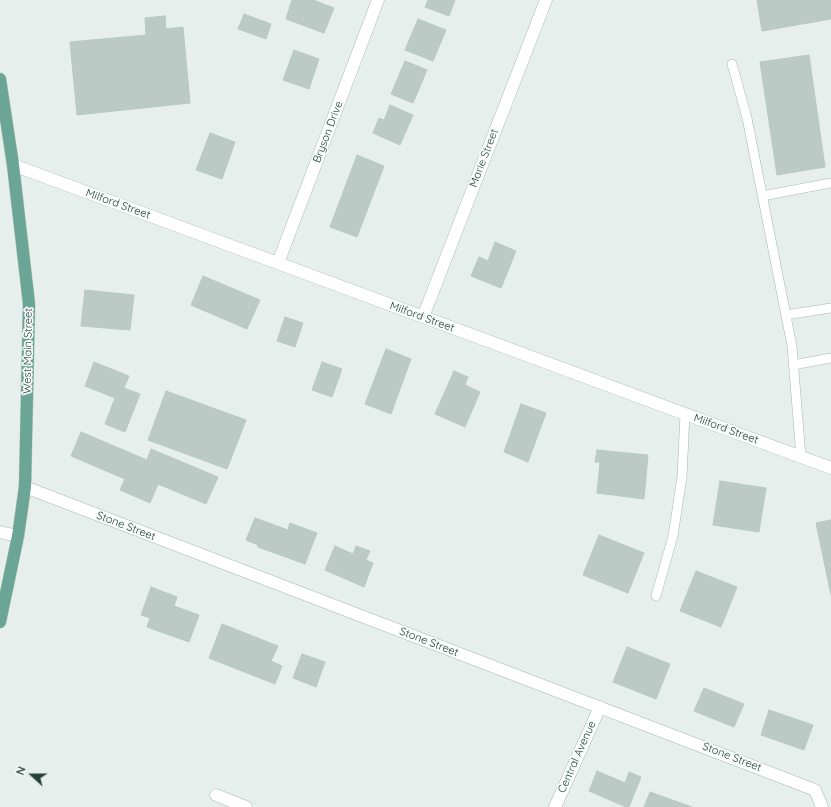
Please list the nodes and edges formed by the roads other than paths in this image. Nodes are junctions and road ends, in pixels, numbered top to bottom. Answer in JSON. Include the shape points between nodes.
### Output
{"nodes":[{"id":1,"x":378,"y":0,"type":"edge"},
{"id":2,"x":546,"y":0,"type":"edge"},
{"id":3,"x":732,"y":64,"type":"dead end"},
{"id":4,"x":0,"y":79,"type":"edge"},
{"id":5,"x":13,"y":165,"type":"junction"},
{"id":6,"x":831,"y":183,"type":"edge"},
{"id":7,"x":762,"y":196,"type":"junction"},
{"id":8,"x":278,"y":263,"type":"junction"},
{"id":9,"x":831,"y":308,"type":"edge"},
{"id":10,"x":786,"y":315,"type":"junction"},
{"id":11,"x":423,"y":317,"type":"junction"},
{"id":12,"x":831,"y":358,"type":"edge"},
{"id":13,"x":793,"y":365,"type":"junction"},
{"id":14,"x":685,"y":414,"type":"junction"},
{"id":15,"x":801,"y":457,"type":"junction"},
{"id":16,"x":831,"y":468,"type":"edge"},
{"id":17,"x":25,"y":488,"type":"junction"},
{"id":18,"x":0,"y":532,"type":"edge"},
{"id":19,"x":18,"y":536,"type":"junction"},
{"id":20,"x":656,"y":596,"type":"dead end"},
{"id":21,"x":0,"y":622,"type":"edge"},
{"id":22,"x":600,"y":707,"type":"junction"},
{"id":23,"x":216,"y":795,"type":"dead end"},
{"id":24,"x":246,"y":807,"type":"edge"},
{"id":25,"x":555,"y":807,"type":"edge"},
{"id":26,"x":822,"y":807,"type":"edge"}],
"edges":[{"from":1,"to":8,"type":"street","name":"Bryson Drive"},
{"from":2,"to":11,"type":"street","name":"Marie Street"},
{"from":3,"to":7,"type":"lane","via":[[747,118]]},
{"from":4,"to":5,"type":"main road","name":"West Main Street"},
{"from":5,"to":8,"type":"street","name":"Milford Street"},
{"from":5,"to":17,"type":"main road","name":"West Main Street","via":[[29,304]]},
{"from":6,"to":7,"type":"lane"},
{"from":7,"to":10,"type":"lane"},
{"from":8,"to":11,"type":"street","name":"Milford Street"},
{"from":9,"to":10,"type":"lane"},
{"from":10,"to":13,"type":"lane"},
{"from":11,"to":14,"type":"street","name":"Milford Street"},
{"from":12,"to":13,"type":"lane"},
{"from":13,"to":15,"type":"lane"},
{"from":14,"to":15,"type":"street","name":"Milford Street"},
{"from":14,"to":20,"type":"lane","via":[[682,478],[673,536]]},
{"from":15,"to":16,"type":"street","name":"Milford Street"},
{"from":17,"to":19,"type":"main road","name":"West Main Street"},
{"from":17,"to":22,"type":"street","name":"Stone Street"},
{"from":18,"to":19,"type":"street"},
{"from":19,"to":21,"type":"main road","name":"West Main Street"},
{"from":22,"to":25,"type":"street","name":"Central Avenue"},
{"from":22,"to":26,"type":"street","name":"Stone Street","via":[[815,790]]},
{"from":23,"to":24,"type":"street"}]}
